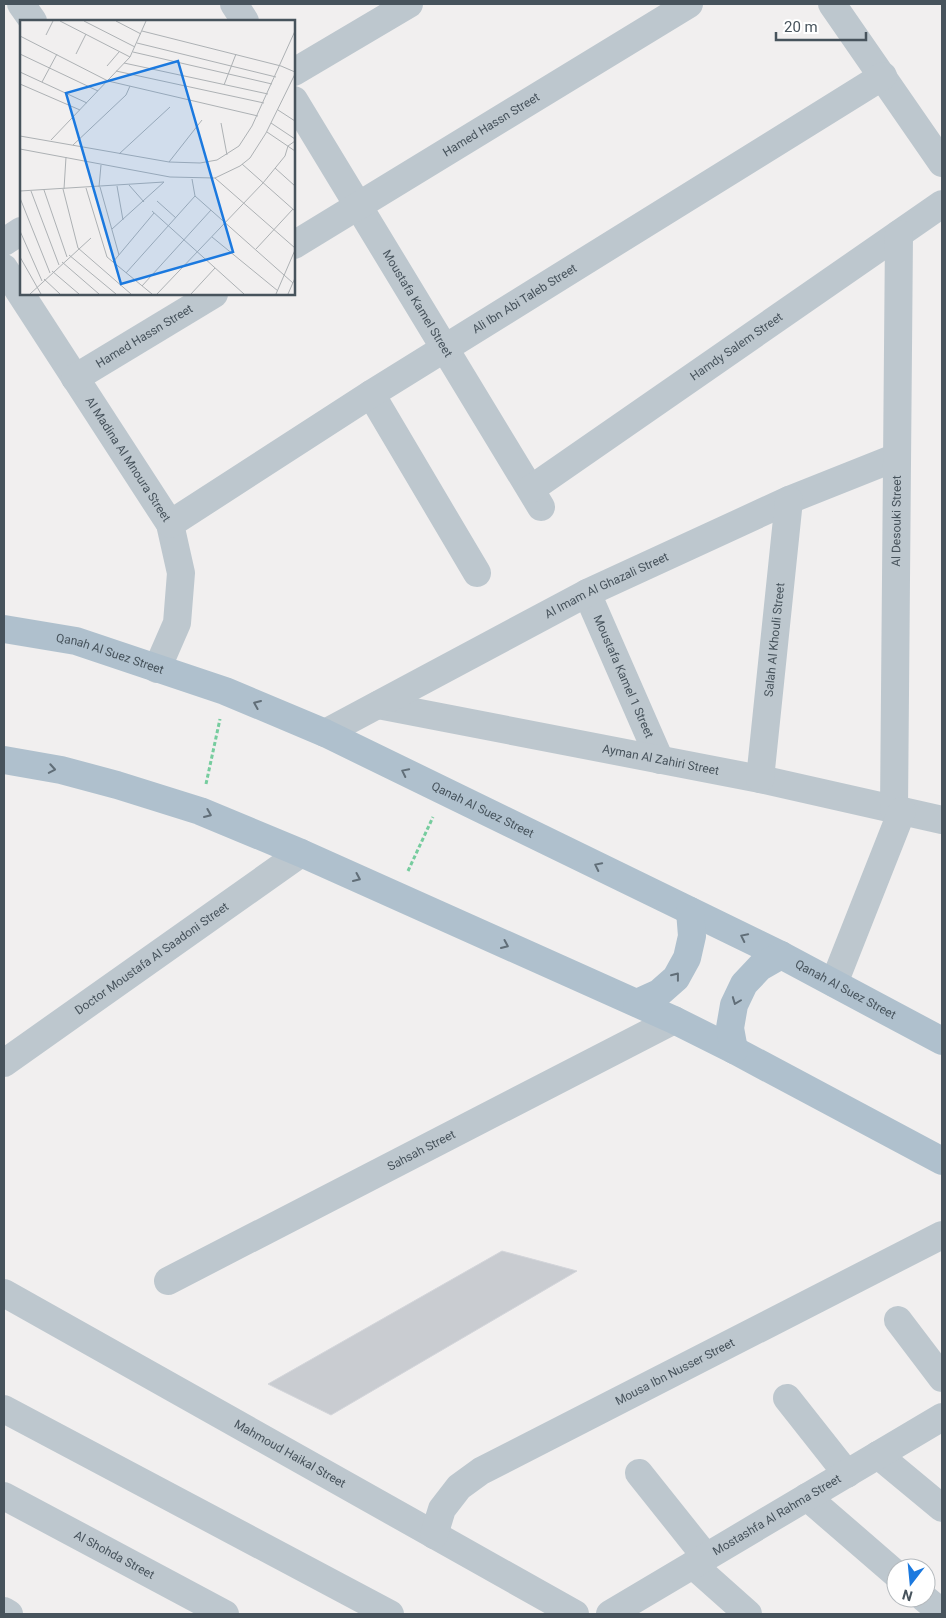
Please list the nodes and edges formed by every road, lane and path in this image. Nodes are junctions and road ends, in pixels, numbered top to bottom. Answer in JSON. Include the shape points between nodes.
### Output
{"nodes":[{"id":1,"x":21,"y":4,"type":"edge"},
{"id":2,"x":234,"y":4,"type":"edge"},
{"id":3,"x":409,"y":4,"type":"edge"},
{"id":4,"x":689,"y":4,"type":"edge"},
{"id":5,"x":832,"y":4,"type":"edge"},
{"id":6,"x":32,"y":20,"type":"edge"},
{"id":7,"x":244,"y":20,"type":"edge"},
{"id":8,"x":295,"y":71,"type":"edge"},
{"id":9,"x":883,"y":76,"type":"junction"},
{"id":10,"x":295,"y":102,"type":"edge"},
{"id":11,"x":942,"y":163,"type":"edge"},
{"id":12,"x":942,"y":204,"type":"edge"},
{"id":13,"x":358,"y":206,"type":"junction"},
{"id":14,"x":20,"y":233,"type":"edge"},
{"id":15,"x":899,"y":234,"type":"junction"},
{"id":16,"x":4,"y":242,"type":"edge"},
{"id":17,"x":295,"y":244,"type":"edge"},
{"id":18,"x":4,"y":268,"type":"edge"},
{"id":19,"x":20,"y":293,"type":"edge"},
{"id":20,"x":21,"y":295,"type":"edge"},
{"id":21,"x":212,"y":295,"type":"edge"},
{"id":22,"x":445,"y":348,"type":"junction"},
{"id":23,"x":75,"y":378,"type":"junction"},
{"id":24,"x":370,"y":394,"type":"junction"},
{"id":25,"x":897,"y":458,"type":"junction"},
{"id":26,"x":536,"y":498,"type":"joint"},
{"id":27,"x":789,"y":500,"type":"junction"},
{"id":28,"x":170,"y":524,"type":"junction"},
{"id":29,"x":477,"y":574,"type":"dead end"},
{"id":30,"x":587,"y":593,"type":"junction"},
{"id":31,"x":4,"y":629,"type":"edge"},
{"id":32,"x":157,"y":669,"type":"junction"},
{"id":33,"x":226,"y":691,"type":"junction"},
{"id":34,"x":378,"y":705,"type":"junction"},
{"id":35,"x":325,"y":733,"type":"junction"},
{"id":36,"x":4,"y":760,"type":"edge"},
{"id":37,"x":660,"y":760,"type":"junction"},
{"id":38,"x":760,"y":779,"type":"junction"},
{"id":39,"x":445,"y":791,"type":"junction"},
{"id":40,"x":898,"y":810,"type":"junction"},
{"id":41,"x":200,"y":811,"type":"junction"},
{"id":42,"x":942,"y":820,"type":"edge"},
{"id":43,"x":301,"y":854,"type":"junction"},
{"id":44,"x":396,"y":896,"type":"junction"},
{"id":45,"x":690,"y":911,"type":"junction"},
{"id":46,"x":781,"y":955,"type":"junction"},
{"id":47,"x":834,"y":983,"type":"junction"},
{"id":48,"x":637,"y":1003,"type":"junction"},
{"id":49,"x":674,"y":1020,"type":"junction"},
{"id":50,"x":942,"y":1041,"type":"edge"},
{"id":51,"x":734,"y":1050,"type":"junction"},
{"id":52,"x":4,"y":1063,"type":"edge"},
{"id":53,"x":942,"y":1161,"type":"edge"},
{"id":54,"x":942,"y":1235,"type":"edge"},
{"id":55,"x":168,"y":1281,"type":"dead end"},
{"id":56,"x":4,"y":1293,"type":"edge"},
{"id":57,"x":898,"y":1320,"type":"dead end"},
{"id":58,"x":942,"y":1378,"type":"edge"},
{"id":59,"x":787,"y":1398,"type":"dead end"},
{"id":60,"x":4,"y":1409,"type":"edge"},
{"id":61,"x":942,"y":1417,"type":"edge"},
{"id":62,"x":878,"y":1455,"type":"junction"},
{"id":63,"x":638,"y":1473,"type":"dead end"},
{"id":64,"x":847,"y":1474,"type":"junction"},
{"id":65,"x":4,"y":1496,"type":"edge"},
{"id":66,"x":807,"y":1497,"type":"junction"},
{"id":67,"x":942,"y":1508,"type":"edge"},
{"id":68,"x":434,"y":1535,"type":"junction"},
{"id":69,"x":699,"y":1561,"type":"junction"},
{"id":70,"x":886,"y":1565,"type":"edge"},
{"id":71,"x":4,"y":1611,"type":"edge"},
{"id":72,"x":9,"y":1614,"type":"edge"},
{"id":73,"x":225,"y":1614,"type":"edge"},
{"id":74,"x":390,"y":1614,"type":"edge"},
{"id":75,"x":575,"y":1614,"type":"edge"},
{"id":76,"x":610,"y":1614,"type":"edge"},
{"id":77,"x":748,"y":1614,"type":"edge"}],
"edges":[{"from":1,"to":6,"type":"street"},
{"from":2,"to":7,"type":"street"},
{"from":3,"to":8,"type":"street"},
{"from":4,"to":13,"type":"street","name":"Hamed Hassn Street"},
{"from":5,"to":9,"type":"street"},
{"from":9,"to":11,"type":"street"},
{"from":9,"to":22,"type":"street","name":"Ali Ibn Abi Taleb Street"},
{"from":10,"to":13,"type":"street","name":"Moustafa Kamel Street"},
{"from":12,"to":15,"type":"street","name":"Hamdy Salem Street"},
{"from":13,"to":17,"type":"street","name":"Hamed Hassn Street"},
{"from":13,"to":22,"type":"street","name":"Moustafa Kamel Street"},
{"from":14,"to":16,"type":"street"},
{"from":15,"to":25,"type":"street","name":"Al Desouki Street"},
{"from":15,"to":26,"type":"street","name":"Hamdy Salem Street"},
{"from":18,"to":19,"type":"street","name":"Al Madina Al Mnoura Street"},
{"from":20,"to":23,"type":"street","name":"Al Madina Al Mnoura Street"},
{"from":21,"to":23,"type":"street","name":"Hamed Hassn Street"},
{"from":22,"to":24,"type":"street","name":"Ali Ibn Abi Taleb Street"},
{"from":22,"to":26,"type":"street","name":"Moustafa Kamel Street"},
{"from":23,"to":28,"type":"street","name":"Al Madina Al Mnoura Street"},
{"from":24,"to":28,"type":"street","name":"Ali Ibn Abi Taleb Street"},
{"from":24,"to":29,"type":"street"},
{"from":25,"to":27,"type":"street","name":"Al Imam Al Ghazali Street"},
{"from":25,"to":40,"type":"street","name":"Al Desouki Street"},
{"from":27,"to":30,"type":"street","name":"Al Imam Al Ghazali Street"},
{"from":27,"to":38,"type":"street","name":"Salah Al Khouli Street"},
{"from":28,"to":32,"type":"street","name":"Al Madina Al Mnoura Street","via":[[181,573],[178,615]]},
{"from":30,"to":34,"type":"street","name":"Al Imam Al Ghazali Street"},
{"from":30,"to":37,"type":"street","name":"Moustafa Kamel 1 Street"},
{"from":31,"to":32,"type":"main road","name":"Qanah Al Suez Street","via":[[76,641]]},
{"from":32,"to":33,"type":"main road","name":"Qanah Al Suez Street"},
{"from":35,"to":33,"type":"main road","name":"Qanah Al Suez Street","one_way":true},
{"from":33,"to":41,"type":"path"},
{"from":34,"to":35,"type":"street","name":"Al Imam Al Ghazali Street"},
{"from":34,"to":37,"type":"street","name":"Ayman Al Zahiri Street"},
{"from":39,"to":35,"type":"main road","name":"Qanah Al Suez Street","one_way":true},
{"from":36,"to":41,"type":"main road","one_way":true,"via":[[61,770]]},
{"from":37,"to":38,"type":"street","name":"Ayman Al Zahiri Street"},
{"from":38,"to":40,"type":"street","name":"Ayman Al Zahiri Street"},
{"from":39,"to":44,"type":"path"},
{"from":45,"to":39,"type":"main road","name":"Qanah Al Suez Street","one_way":true},
{"from":40,"to":42,"type":"street","name":"Ayman Al Zahiri Street"},
{"from":40,"to":47,"type":"street"},
{"from":41,"to":43,"type":"main road","one_way":true},
{"from":43,"to":44,"type":"main road","one_way":true},
{"from":43,"to":52,"type":"street","name":"Doctor Moustafa Al Saadoni Street"},
{"from":44,"to":48,"type":"main road","one_way":true},
{"from":46,"to":45,"type":"main road","name":"Qanah Al Suez Street","one_way":true},
{"from":48,"to":45,"type":"main road","one_way":true,"via":[[658,993],[676,978],[687,958],[692,936]]},
{"from":46,"to":47,"type":"main road","name":"Qanah Al Suez Street"},
{"from":46,"to":51,"type":"main road","one_way":true,"via":[[760,967],[744,984],[732,1012],[730,1028]]},
{"from":47,"to":50,"type":"main road","name":"Qanah Al Suez Street"},
{"from":48,"to":49,"type":"main road"},
{"from":49,"to":51,"type":"main road"},
{"from":49,"to":55,"type":"street","name":"Sahsah Street"},
{"from":51,"to":53,"type":"main road"},
{"from":54,"to":68,"type":"street","name":"Mousa Ibn Nusser Street","via":[[481,1471],[458,1487],[442,1509]]},
{"from":56,"to":68,"type":"street","name":"Mahmoud Haikal Street"},
{"from":57,"to":58,"type":"street"},
{"from":59,"to":64,"type":"street"},
{"from":60,"to":74,"type":"street"},
{"from":61,"to":62,"type":"street","name":"Mostashfa Al Rahma Street"},
{"from":62,"to":64,"type":"street","name":"Mostashfa Al Rahma Street"},
{"from":62,"to":67,"type":"street"},
{"from":63,"to":69,"type":"street"},
{"from":64,"to":66,"type":"street","name":"Mostashfa Al Rahma Street"},
{"from":65,"to":73,"type":"street","name":"Al Shohda Street"},
{"from":66,"to":69,"type":"street","name":"Mostashfa Al Rahma Street"},
{"from":66,"to":70,"type":"street"},
{"from":68,"to":75,"type":"street","name":"Mahmoud Haikal Street"},
{"from":69,"to":76,"type":"street","name":"Mostashfa Al Rahma Street"},
{"from":69,"to":77,"type":"street"},
{"from":71,"to":72,"type":"street"}]}
